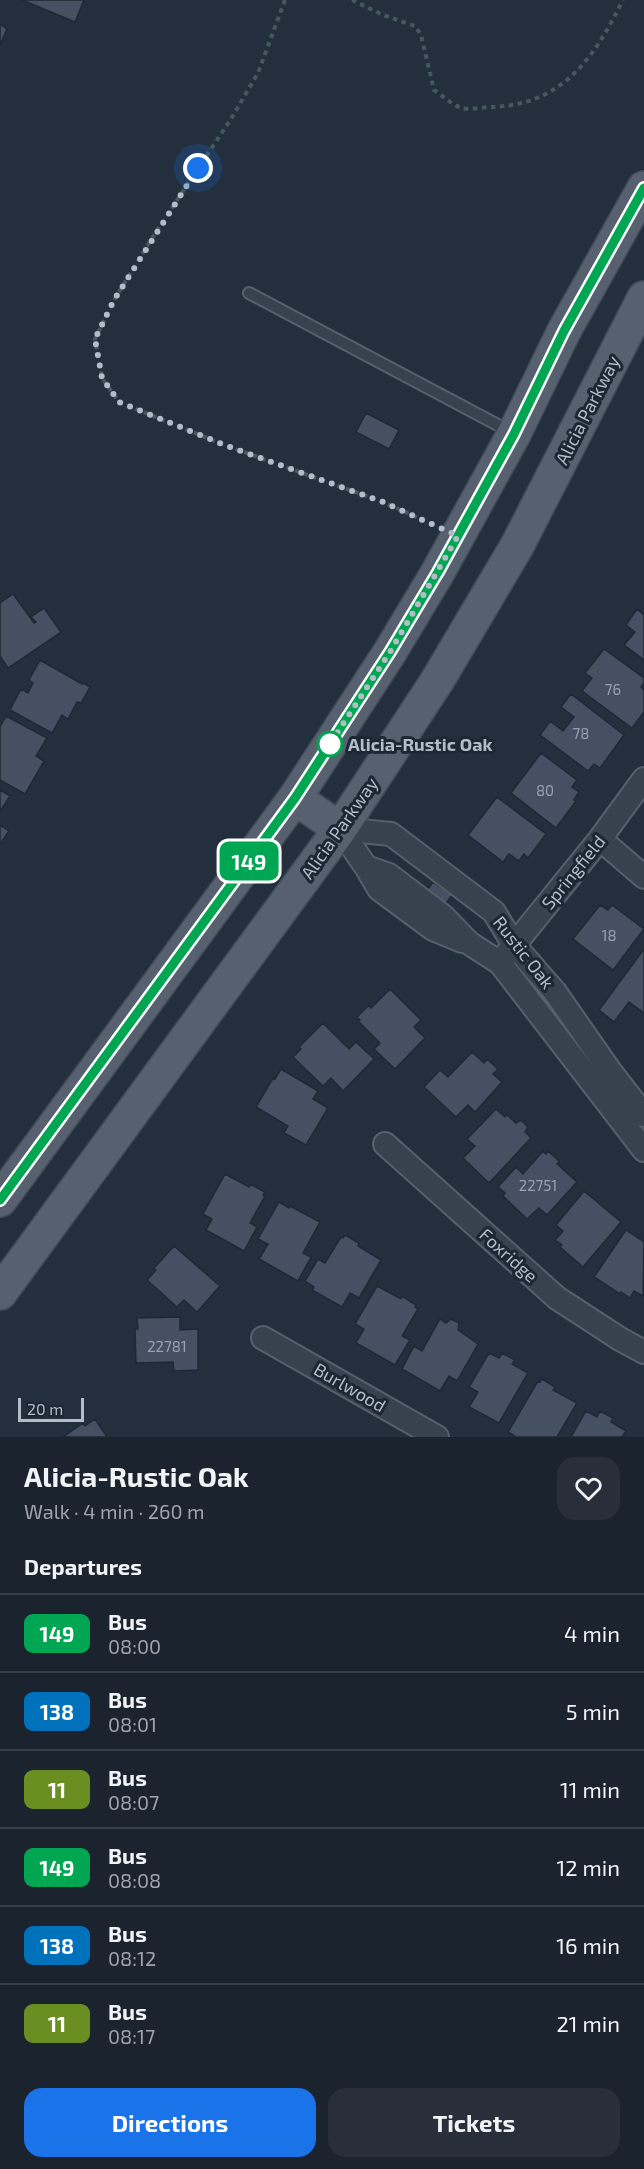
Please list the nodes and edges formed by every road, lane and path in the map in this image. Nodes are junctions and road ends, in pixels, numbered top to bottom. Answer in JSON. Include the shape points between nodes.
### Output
{"nodes":[{"id":1,"x":285,"y":0,"type":"edge"},
{"id":2,"x":352,"y":0,"type":"edge"},
{"id":3,"x":623,"y":0,"type":"edge"},
{"id":4,"x":644,"y":188,"type":"edge"},
{"id":5,"x":249,"y":293,"type":"dead end"},
{"id":6,"x":644,"y":298,"type":"edge"},
{"id":7,"x":514,"y":434,"type":"junction"},
{"id":8,"x":458,"y":536,"type":"junction"},
{"id":9,"x":644,"y":779,"type":"edge"},
{"id":10,"x":295,"y":798,"type":"junction"},
{"id":11,"x":340,"y":829,"type":"junction"},
{"id":12,"x":600,"y":839,"type":"junction"},
{"id":13,"x":366,"y":867,"type":"junction"},
{"id":14,"x":644,"y":877,"type":"edge"},
{"id":15,"x":474,"y":897,"type":"junction"},
{"id":16,"x":453,"y":926,"type":"junction"},
{"id":17,"x":469,"y":943,"type":"junction"},
{"id":18,"x":514,"y":945,"type":"junction"},
{"id":19,"x":500,"y":963,"type":"junction"},
{"id":20,"x":644,"y":1114,"type":"edge"},
{"id":21,"x":385,"y":1143,"type":"dead end"},
{"id":22,"x":644,"y":1150,"type":"edge"},
{"id":23,"x":0,"y":1200,"type":"edge"},
{"id":24,"x":0,"y":1293,"type":"edge"},
{"id":25,"x":263,"y":1338,"type":"dead end"},
{"id":26,"x":644,"y":1352,"type":"edge"},
{"id":27,"x":437,"y":1437,"type":"edge"}],
"edges":[{"from":1,"to":8,"type":"path","via":[[258,73],[114,300],[95,339],[102,378],[119,402],[383,502]]},
{"from":2,"to":3,"type":"path","via":[[415,26],[421,35],[434,90],[461,108],[515,106],[556,89],[584,64]]},
{"from":4,"to":7,"type":"main road","via":[[564,331]]},
{"from":5,"to":7,"type":"lane"},
{"from":6,"to":11,"type":"main road","name":"Alicia Parkway","via":[[517,546],[437,681]]},
{"from":7,"to":8,"type":"main road"},
{"from":8,"to":10,"type":"main road","via":[[390,652]]},
{"from":9,"to":12,"type":"street","name":"Springfield"},
{"from":10,"to":11,"type":"main road"},
{"from":10,"to":23,"type":"main road"},
{"from":11,"to":13,"type":"street","name":"Rustic Oak"},
{"from":11,"to":15,"type":"street","name":"Rustic Oak","via":[[391,834]]},
{"from":11,"to":24,"type":"main road","name":"Alicia Parkway"},
{"from":12,"to":14,"type":"street"},
{"from":12,"to":18,"type":"street","name":"Springfield"},
{"from":13,"to":16,"type":"street","name":"Rustic Oak","via":[[389,875]]},
{"from":13,"to":17,"type":"street","name":"Rustic Oak","via":[[379,889],[433,929]]},
{"from":15,"to":16,"type":"street"},
{"from":15,"to":18,"type":"street","name":"Rustic Oak","via":[[494,912]]},
{"from":16,"to":17,"type":"street","name":"Rustic Oak"},
{"from":17,"to":19,"type":"street","name":"Rustic Oak"},
{"from":18,"to":19,"type":"street","name":"Springfield"},
{"from":18,"to":20,"type":"street","name":"Rustic Oak","via":[[555,992]]},
{"from":19,"to":22,"type":"street","name":"Rustic Oak"},
{"from":21,"to":26,"type":"street","name":"Foxridge","via":[[557,1298]]},
{"from":25,"to":27,"type":"street","name":"Burlwood"}]}
